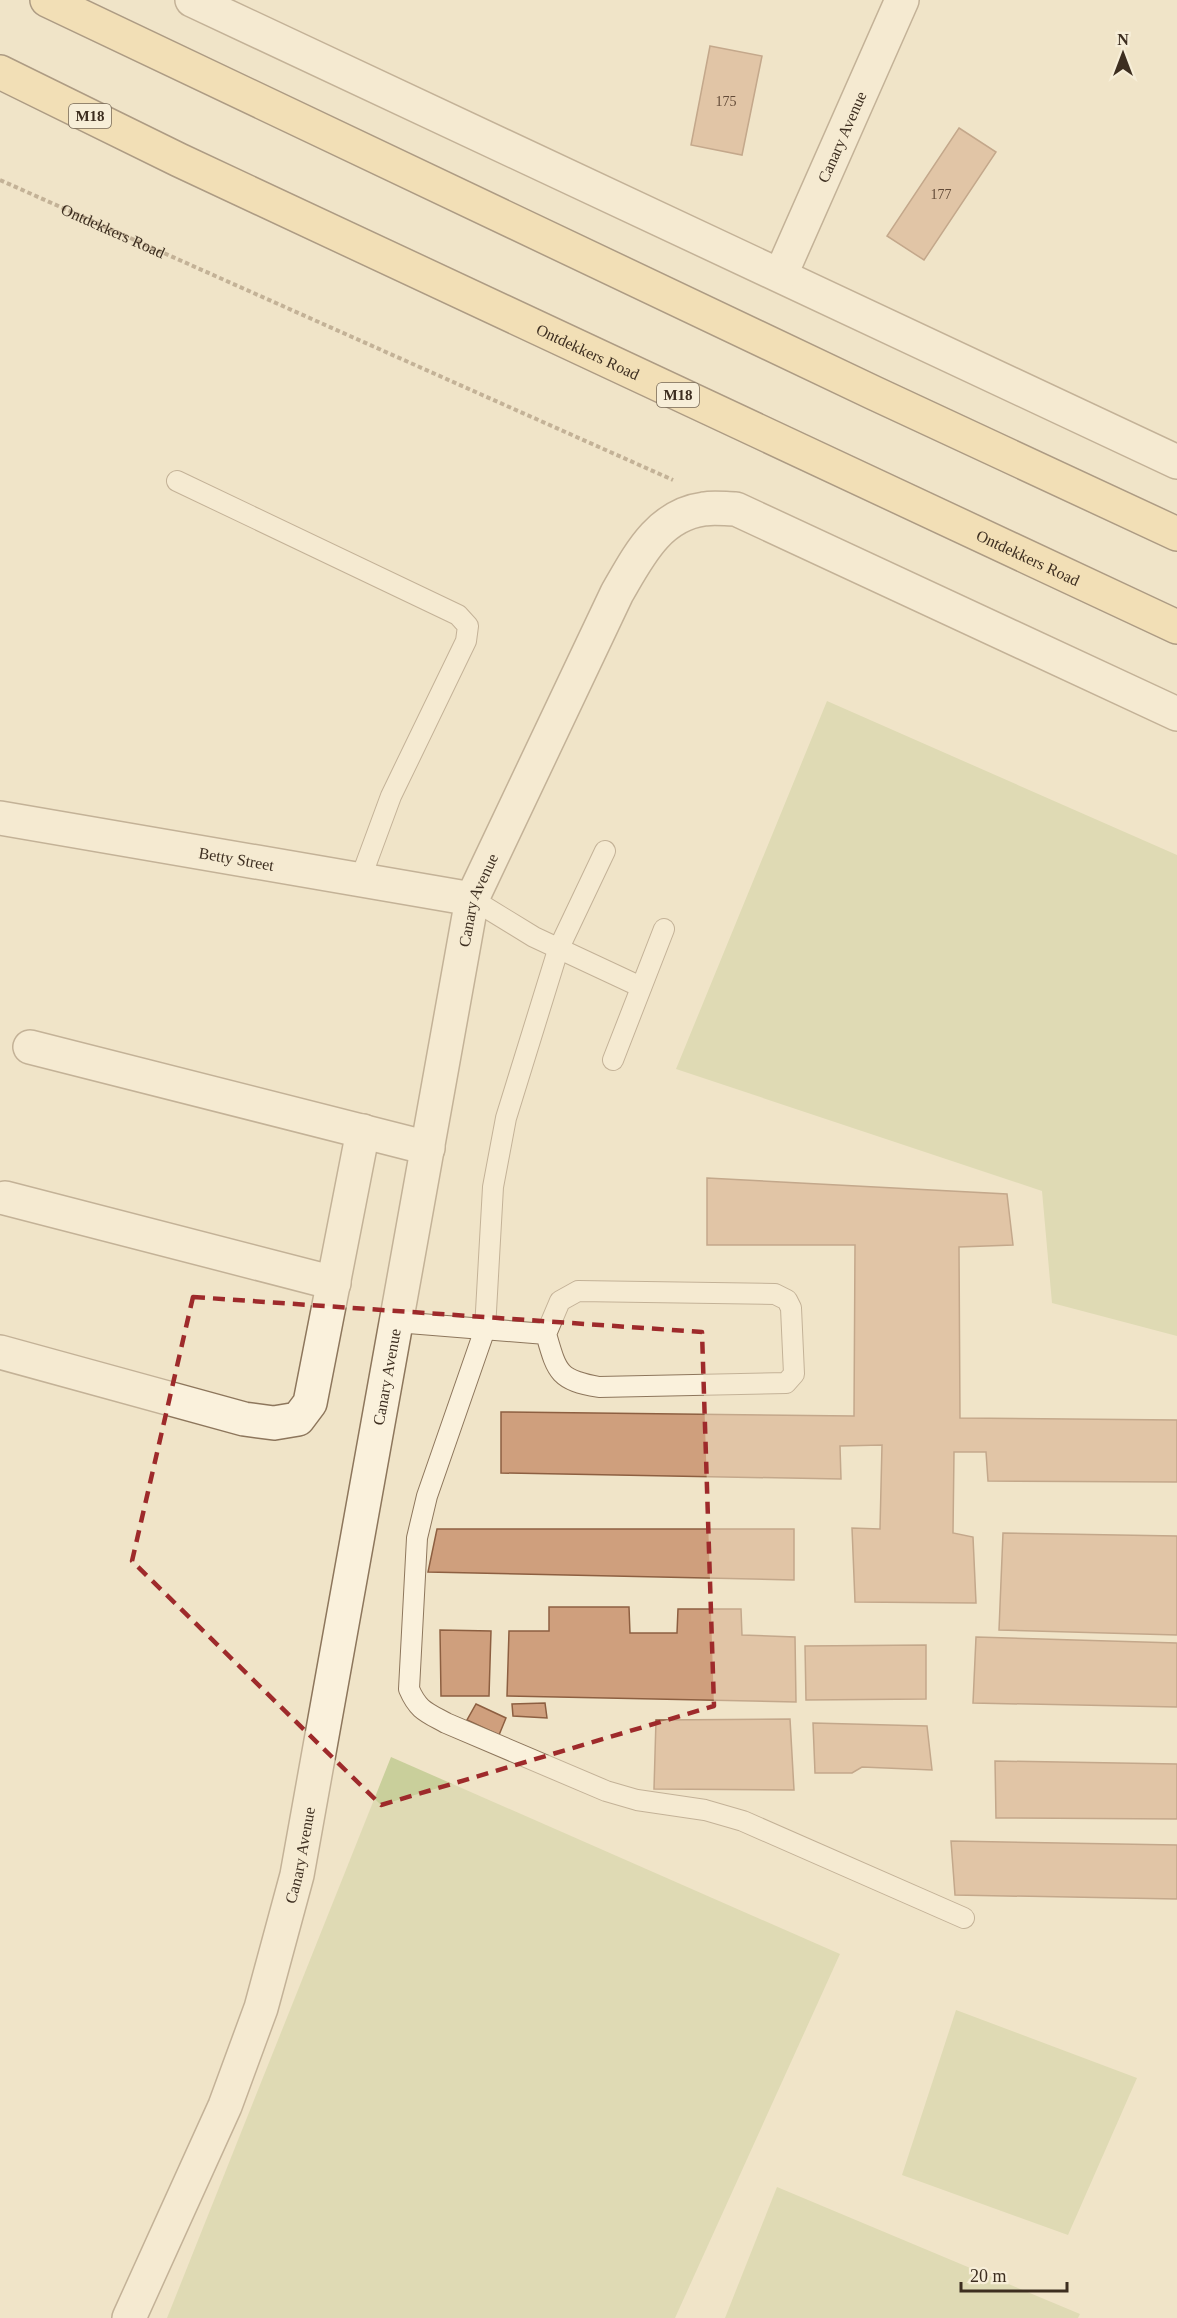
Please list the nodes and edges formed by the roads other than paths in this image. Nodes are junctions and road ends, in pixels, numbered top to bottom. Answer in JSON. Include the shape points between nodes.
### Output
{"nodes":[{"id":1,"x":47,"y":0,"type":"edge"},
{"id":2,"x":192,"y":0,"type":"edge"},
{"id":3,"x":902,"y":0,"type":"edge"},
{"id":4,"x":0,"y":72,"type":"edge"},
{"id":5,"x":781,"y":274,"type":"junction"},
{"id":6,"x":1177,"y":462,"type":"edge"},
{"id":7,"x":177,"y":481,"type":"dead end"},
{"id":8,"x":1177,"y":534,"type":"edge"},
{"id":9,"x":1177,"y":627,"type":"edge"},
{"id":10,"x":1177,"y":714,"type":"edge"},
{"id":11,"x":0,"y":818,"type":"edge"},
{"id":12,"x":605,"y":851,"type":"dead end"},
{"id":13,"x":360,"y":880,"type":"junction"},
{"id":14,"x":472,"y":899,"type":"junction"},
{"id":15,"x":664,"y":929,"type":"dead end"},
{"id":16,"x":558,"y":950,"type":"junction"},
{"id":17,"x":641,"y":987,"type":"junction"},
{"id":18,"x":30,"y":1047,"type":"dead end"},
{"id":19,"x":613,"y":1060,"type":"dead end"},
{"id":20,"x":363,"y":1131,"type":"junction"},
{"id":21,"x":428,"y":1148,"type":"junction"},
{"id":22,"x":5,"y":1198,"type":"dead end"},
{"id":23,"x":334,"y":1283,"type":"junction"},
{"id":24,"x":396,"y":1322,"type":"junction"},
{"id":25,"x":485,"y":1329,"type":"junction"},
{"id":26,"x":546,"y":1334,"type":"junction"},
{"id":27,"x":0,"y":1352,"type":"edge"},
{"id":28,"x":964,"y":1918,"type":"dead end"},
{"id":29,"x":129,"y":2318,"type":"edge"}],
"edges":[{"from":1,"to":8,"type":"main road"},
{"from":2,"to":5,"type":"street"},
{"from":3,"to":5,"type":"street","name":"Canary Avenue"},
{"from":4,"to":9,"type":"main road","name":"Ontdekkers Road","number":"M18"},
{"from":5,"to":6,"type":"street"},
{"from":7,"to":13,"type":"lane","via":[[458,615],[468,626],[466,641],[391,796]]},
{"from":10,"to":14,"type":"street","name":"Canary Avenue","via":[[736,509],[703,509],[674,519],[643,548],[617,593]]},
{"from":11,"to":13,"type":"street","name":"Betty Street"},
{"from":12,"to":16,"type":"lane"},
{"from":13,"to":14,"type":"street","name":"Betty Street"},
{"from":14,"to":16,"type":"lane"},
{"from":14,"to":21,"type":"street","name":"Canary Avenue"},
{"from":15,"to":17,"type":"lane"},
{"from":16,"to":17,"type":"lane"},
{"from":16,"to":25,"type":"lane","via":[[506,1118],[495,1169]]},
{"from":17,"to":19,"type":"lane"},
{"from":18,"to":20,"type":"street"},
{"from":20,"to":21,"type":"street"},
{"from":20,"to":23,"type":"street"},
{"from":21,"to":24,"type":"street","name":"Canary Avenue"},
{"from":22,"to":23,"type":"street"},
{"from":23,"to":27,"type":"street","via":[[310,1403],[298,1419],[274,1423],[244,1419]]},
{"from":24,"to":25,"type":"lane"},
{"from":24,"to":29,"type":"street","name":"Canary Avenue","via":[[297,1875],[278,1946],[261,2008],[225,2106]]},
{"from":25,"to":26,"type":"lane"},
{"from":25,"to":28,"type":"lane","via":[[421,1521],[408,1673],[415,1703],[446,1723],[606,1791],[743,1821]]},
{"from":26,"to":26,"type":"lane","via":[[560,1301],[578,1291],[774,1294],[787,1299],[791,1308],[794,1374],[786,1383],[599,1387],[566,1377],[554,1362]]}]}
